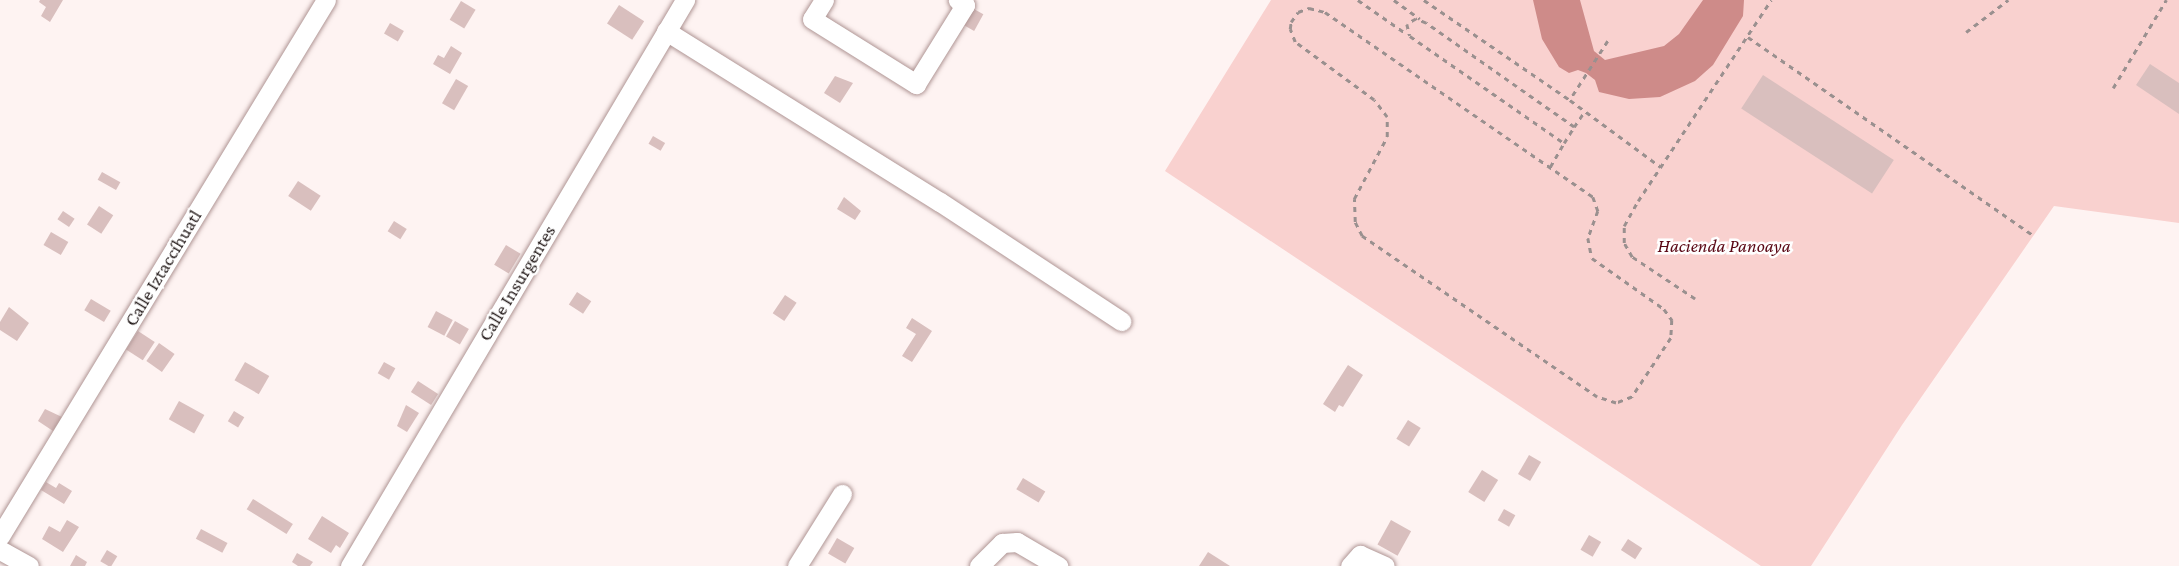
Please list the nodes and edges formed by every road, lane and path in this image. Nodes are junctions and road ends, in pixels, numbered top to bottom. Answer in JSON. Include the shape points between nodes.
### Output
{"nodes":[{"id":1,"x":326,"y":0,"type":"edge"},
{"id":2,"x":685,"y":0,"type":"edge"},
{"id":3,"x":824,"y":0,"type":"edge"},
{"id":4,"x":958,"y":0,"type":"edge"},
{"id":5,"x":1358,"y":0,"type":"edge"},
{"id":6,"x":1394,"y":0,"type":"edge"},
{"id":7,"x":1424,"y":0,"type":"edge"},
{"id":8,"x":1771,"y":0,"type":"edge"},
{"id":9,"x":2008,"y":0,"type":"edge"},
{"id":10,"x":2166,"y":0,"type":"edge"},
{"id":11,"x":1426,"y":23,"type":"junction"},
{"id":12,"x":666,"y":31,"type":"junction"},
{"id":13,"x":1966,"y":32,"type":"dead end"},
{"id":14,"x":1410,"y":36,"type":"junction"},
{"id":15,"x":1748,"y":37,"type":"junction"},
{"id":16,"x":1608,"y":41,"type":"dead end"},
{"id":17,"x":2113,"y":89,"type":"dead end"},
{"id":18,"x":1570,"y":100,"type":"junction"},
{"id":19,"x":1584,"y":112,"type":"junction"},
{"id":20,"x":1574,"y":127,"type":"junction"},
{"id":21,"x":1564,"y":143,"type":"junction"},
{"id":22,"x":1550,"y":167,"type":"junction"},
{"id":23,"x":1661,"y":167,"type":"junction"},
{"id":24,"x":2033,"y":235,"type":"dead end"},
{"id":25,"x":1695,"y":299,"type":"dead end"},
{"id":26,"x":1121,"y":321,"type":"dead end"},
{"id":27,"x":842,"y":494,"type":"dead end"},
{"id":28,"x":0,"y":536,"type":"edge"},
{"id":29,"x":0,"y":550,"type":"edge"},
{"id":30,"x":1355,"y":561,"type":"edge"},
{"id":31,"x":29,"y":566,"type":"edge"},
{"id":32,"x":350,"y":566,"type":"edge"},
{"id":33,"x":797,"y":566,"type":"edge"},
{"id":34,"x":979,"y":566,"type":"edge"},
{"id":35,"x":1058,"y":566,"type":"edge"},
{"id":36,"x":1385,"y":566,"type":"edge"}],
"edges":[{"from":1,"to":28,"type":"street","name":"Calle Iztaccíhuatl"},
{"from":2,"to":12,"type":"street","name":"Calle Insurgentes"},
{"from":3,"to":4,"type":"street","via":[[812,19],[916,84],[965,5]]},
{"from":5,"to":14,"type":"path"},
{"from":6,"to":11,"type":"path"},
{"from":7,"to":18,"type":"path"},
{"from":8,"to":15,"type":"path"},
{"from":9,"to":13,"type":"path"},
{"from":10,"to":17,"type":"path"},
{"from":11,"to":14,"type":"path","via":[[1411,20],[1406,30]]},
{"from":11,"to":20,"type":"path"},
{"from":12,"to":26,"type":"street"},
{"from":12,"to":32,"type":"street","name":"Calle Insurgentes"},
{"from":14,"to":21,"type":"path"},
{"from":15,"to":23,"type":"path"},
{"from":15,"to":24,"type":"path"},
{"from":16,"to":18,"type":"path"},
{"from":18,"to":19,"type":"path"},
{"from":19,"to":20,"type":"path"},
{"from":19,"to":23,"type":"path"},
{"from":20,"to":21,"type":"path"},
{"from":21,"to":22,"type":"path"},
{"from":22,"to":22,"type":"path","via":[[1325,12],[1309,8],[1294,16],[1290,29],[1295,42],[1374,100],[1387,117],[1388,135],[1354,199],[1355,222],[1366,241],[1597,397],[1621,402],[1636,392],[1669,342],[1672,320],[1664,309],[1592,258],[1588,238],[1598,215],[1596,203]]},
{"from":23,"to":25,"type":"path","via":[[1628,218],[1624,243],[1638,262]]},
{"from":27,"to":33,"type":"street"},
{"from":29,"to":31,"type":"street"},
{"from":30,"to":36,"type":"street"},
{"from":34,"to":35,"type":"street","via":[[1002,543],[1017,542]]}]}
